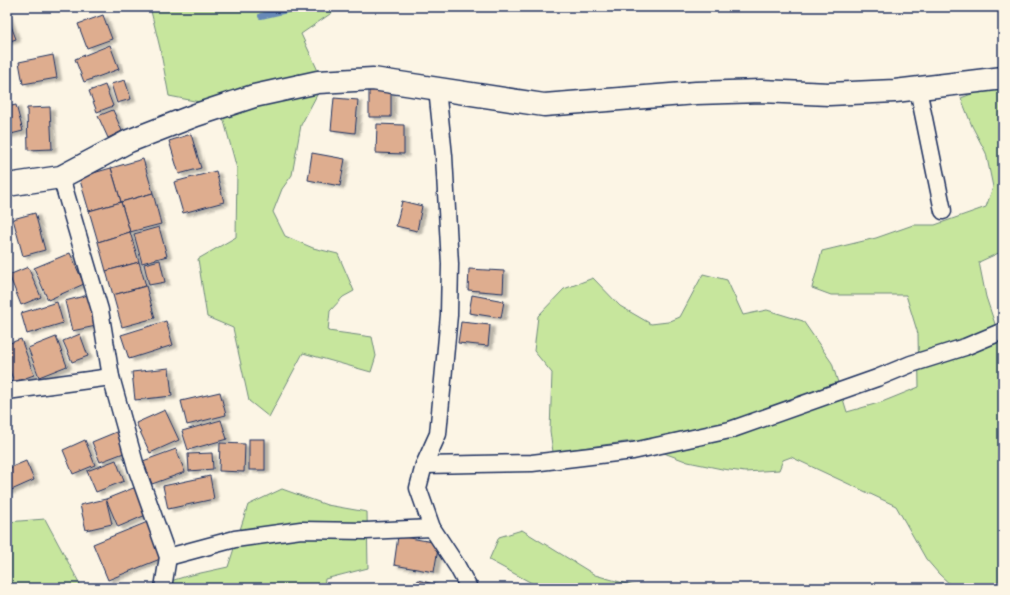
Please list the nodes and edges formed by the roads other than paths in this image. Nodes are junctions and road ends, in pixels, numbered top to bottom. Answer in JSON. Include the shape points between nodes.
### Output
{"nodes":[{"id":1,"x":1003,"y":78,"type":"edge"},
{"id":2,"x":918,"y":88,"type":"junction"},
{"id":3,"x":437,"y":89,"type":"junction"},
{"id":4,"x":61,"y":177,"type":"junction"},
{"id":5,"x":7,"y":185,"type":"edge"},
{"id":6,"x":943,"y":211,"type":"dead end"},
{"id":7,"x":1003,"y":331,"type":"edge"},
{"id":8,"x":111,"y":377,"type":"junction"},
{"id":9,"x":7,"y":391,"type":"edge"},
{"id":10,"x":424,"y":465,"type":"junction"},
{"id":11,"x":432,"y":528,"type":"junction"},
{"id":12,"x":168,"y":557,"type":"junction"},
{"id":13,"x":163,"y":588,"type":"edge"},
{"id":14,"x":469,"y":588,"type":"edge"}],
"edges":[{"from":1,"to":2,"type":"main road"},
{"from":2,"to":3,"type":"main road","via":[[830,94],[761,91],[696,93],[544,105]]},
{"from":2,"to":6,"type":"street"},
{"from":3,"to":4,"type":"main road","via":[[373,79],[318,82],[254,96],[196,114],[129,141]]},
{"from":3,"to":10,"type":"street","via":[[444,156],[450,264],[449,315],[438,434]]},
{"from":4,"to":5,"type":"main road"},
{"from":4,"to":8,"type":"street","via":[[100,310]]},
{"from":7,"to":10,"type":"street","via":[[965,347],[730,430],[634,451],[540,462]]},
{"from":8,"to":9,"type":"street"},
{"from":8,"to":12,"type":"street","via":[[136,467]]},
{"from":10,"to":11,"type":"street","via":[[418,488]]},
{"from":11,"to":12,"type":"street","via":[[301,530],[235,539]]},
{"from":11,"to":14,"type":"street"},
{"from":12,"to":13,"type":"street"}]}
